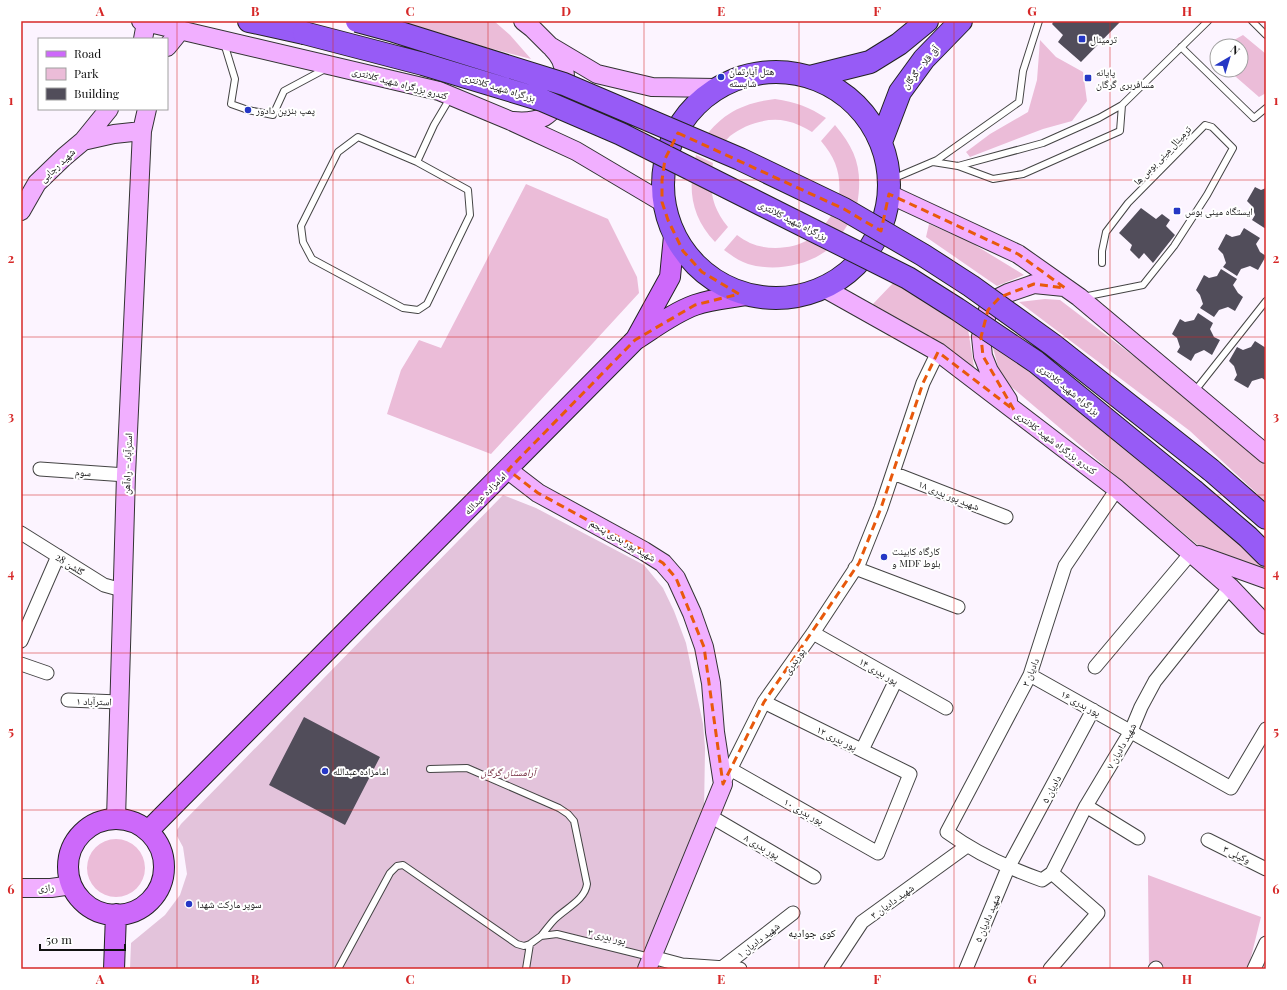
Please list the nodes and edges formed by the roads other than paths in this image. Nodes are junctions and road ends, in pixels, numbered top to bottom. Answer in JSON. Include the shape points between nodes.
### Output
{"nodes":[{"id":1,"x":249,"y":21,"type":"edge"},
{"id":2,"x":358,"y":21,"type":"edge"},
{"id":3,"x":523,"y":21,"type":"edge"},
{"id":4,"x":927,"y":21,"type":"edge"},
{"id":5,"x":961,"y":21,"type":"edge"},
{"id":6,"x":1039,"y":21,"type":"edge"},
{"id":7,"x":1208,"y":21,"type":"edge"},
{"id":8,"x":1252,"y":21,"type":"edge"},
{"id":9,"x":143,"y":28,"type":"edge"},
{"id":10,"x":180,"y":31,"type":"junction"},
{"id":11,"x":1266,"y":34,"type":"edge"},
{"id":12,"x":223,"y":40,"type":"junction"},
{"id":13,"x":168,"y":46,"type":"edge"},
{"id":14,"x":550,"y":46,"type":"junction"},
{"id":15,"x":1181,"y":47,"type":"junction"},
{"id":16,"x":332,"y":65,"type":"junction"},
{"id":17,"x":810,"y":77,"type":"junction"},
{"id":18,"x":716,"y":88,"type":"junction"},
{"id":19,"x":451,"y":96,"type":"junction"},
{"id":20,"x":1122,"y":105,"type":"junction"},
{"id":21,"x":1266,"y":108,"type":"edge"},
{"id":22,"x":109,"y":110,"type":"edge"},
{"id":23,"x":147,"y":110,"type":"edge"},
{"id":24,"x":511,"y":121,"type":"junction"},
{"id":25,"x":142,"y":131,"type":"junction"},
{"id":26,"x":83,"y":141,"type":"junction"},
{"id":27,"x":881,"y":142,"type":"junction"},
{"id":28,"x":417,"y":162,"type":"junction"},
{"id":29,"x":933,"y":162,"type":"junction"},
{"id":30,"x":958,"y":166,"type":"junction"},
{"id":31,"x":889,"y":187,"type":"junction"},
{"id":32,"x":662,"y":202,"type":"junction"},
{"id":33,"x":21,"y":211,"type":"edge"},
{"id":34,"x":674,"y":236,"type":"junction"},
{"id":35,"x":1102,"y":263,"type":"dead end"},
{"id":36,"x":824,"y":288,"type":"junction"},
{"id":37,"x":1072,"y":292,"type":"junction"},
{"id":38,"x":747,"y":295,"type":"junction"},
{"id":39,"x":1266,"y":301,"type":"edge"},
{"id":40,"x":635,"y":340,"type":"junction"},
{"id":41,"x":938,"y":352,"type":"junction"},
{"id":42,"x":1193,"y":393,"type":"junction"},
{"id":43,"x":1014,"y":410,"type":"junction"},
{"id":44,"x":1266,"y":454,"type":"edge"},
{"id":45,"x":40,"y":469,"type":"dead end"},
{"id":46,"x":508,"y":470,"type":"junction"},
{"id":47,"x":893,"y":473,"type":"junction"},
{"id":48,"x":126,"y":474,"type":"junction"},
{"id":49,"x":1118,"y":489,"type":"junction"},
{"id":50,"x":1006,"y":517,"type":"dead end"},
{"id":51,"x":1266,"y":518,"type":"edge"},
{"id":52,"x":21,"y":533,"type":"edge"},
{"id":53,"x":1190,"y":553,"type":"junction"},
{"id":54,"x":1266,"y":555,"type":"edge"},
{"id":55,"x":58,"y":556,"type":"junction"},
{"id":56,"x":855,"y":568,"type":"junction"},
{"id":57,"x":1266,"y":579,"type":"edge"},
{"id":58,"x":1230,"y":587,"type":"junction"},
{"id":59,"x":122,"y":590,"type":"junction"},
{"id":60,"x":958,"y":607,"type":"dead end"},
{"id":61,"x":1266,"y":625,"type":"edge"},
{"id":62,"x":813,"y":633,"type":"junction"},
{"id":63,"x":22,"y":636,"type":"edge"},
{"id":64,"x":21,"y":664,"type":"edge"},
{"id":65,"x":1095,"y":667,"type":"dead end"},
{"id":66,"x":47,"y":673,"type":"dead end"},
{"id":67,"x":1030,"y":675,"type":"junction"},
{"id":68,"x":896,"y":680,"type":"junction"},
{"id":69,"x":68,"y":700,"type":"dead end"},
{"id":70,"x":119,"y":702,"type":"junction"},
{"id":71,"x":764,"y":702,"type":"junction"},
{"id":72,"x":946,"y":708,"type":"dead end"},
{"id":73,"x":1093,"y":710,"type":"junction"},
{"id":74,"x":1266,"y":728,"type":"edge"},
{"id":75,"x":1132,"y":731,"type":"junction"},
{"id":76,"x":862,"y":750,"type":"junction"},
{"id":77,"x":430,"y":769,"type":"dead end"},
{"id":78,"x":726,"y":777,"type":"junction"},
{"id":79,"x":1086,"y":806,"type":"junction"},
{"id":80,"x":710,"y":816,"type":"junction"},
{"id":81,"x":116,"y":819,"type":"junction"},
{"id":82,"x":148,"y":831,"type":"junction"},
{"id":83,"x":1138,"y":838,"type":"dead end"},
{"id":84,"x":1208,"y":840,"type":"dead end"},
{"id":85,"x":967,"y":846,"type":"junction"},
{"id":86,"x":878,"y":853,"type":"joint"},
{"id":87,"x":1008,"y":868,"type":"junction"},
{"id":88,"x":1266,"y":868,"type":"edge"},
{"id":89,"x":1052,"y":873,"type":"junction"},
{"id":90,"x":814,"y":877,"type":"dead end"},
{"id":91,"x":72,"y":885,"type":"junction"},
{"id":92,"x":21,"y":888,"type":"edge"},
{"id":93,"x":793,"y":913,"type":"dead end"},
{"id":94,"x":116,"y":914,"type":"junction"},
{"id":95,"x":540,"y":936,"type":"junction"},
{"id":96,"x":1266,"y":942,"type":"edge"},
{"id":97,"x":530,"y":944,"type":"junction"},
{"id":98,"x":649,"y":963,"type":"edge"},
{"id":99,"x":723,"y":967,"type":"junction"},
{"id":100,"x":114,"y":969,"type":"edge"},
{"id":101,"x":338,"y":969,"type":"edge"},
{"id":102,"x":526,"y":969,"type":"edge"},
{"id":103,"x":740,"y":969,"type":"edge"},
{"id":104,"x":831,"y":969,"type":"edge"},
{"id":105,"x":966,"y":969,"type":"edge"},
{"id":106,"x":1050,"y":969,"type":"edge"},
{"id":107,"x":1254,"y":969,"type":"edge"}],
"edges":[{"from":1,"to":54,"type":"highway","name":"بزرگراه شهید کلانتری","bridge":true,"via":[[424,64],[542,100],[621,134],[908,278],[1036,362],[1194,491]]},
{"from":2,"to":51,"type":"highway","bridge":true,"via":[[564,84],[740,159],[844,210],[971,286],[1053,345],[1211,470]]},
{"from":3,"to":14,"type":"main road"},
{"from":4,"to":17,"type":"highway","via":[[899,44],[870,62]]},
{"from":5,"to":27,"type":"highway","name":"آق قلا - گرگان","via":[[924,59],[900,92]]},
{"from":6,"to":29,"type":"lane","via":[[1023,71],[1019,102]]},
{"from":7,"to":15,"type":"lane"},
{"from":8,"to":11,"type":"lane"},
{"from":9,"to":10,"type":"main road","name":"کندرو بزرگراه شهید کلانتری"},
{"from":10,"to":12,"type":"main road","name":"کندرو بزرگراه شهید کلانتری"},
{"from":10,"to":13,"type":"main road"},
{"from":12,"to":16,"type":"main road","name":"کندرو بزرگراه شهید کلانتری"},
{"from":12,"to":16,"type":"lane","via":[[235,79],[231,104],[248,110],[273,115],[284,91]]},
{"from":14,"to":18,"type":"main road","via":[[597,74],[652,87]]},
{"from":14,"to":24,"type":"main road","via":[[561,59],[566,75],[564,92],[556,107],[543,117],[527,122]]},
{"from":15,"to":20,"type":"lane"},
{"from":15,"to":21,"type":"lane","via":[[1254,118]]},
{"from":16,"to":19,"type":"main road","name":"کندرو بزرگراه شهید کلانتری"},
{"from":17,"to":18,"type":"highway","via":[[789,72],[760,73],[738,78]]},
{"from":17,"to":27,"type":"highway","via":[[838,90],[860,109]]},
{"from":18,"to":32,"type":"highway","via":[[690,110],[665,159]]},
{"from":19,"to":24,"type":"main road","name":"کندرو بزرگراه شهید کلانتری"},
{"from":19,"to":28,"type":"lane"},
{"from":20,"to":30,"type":"lane","via":[[1043,143]]},
{"from":20,"to":30,"type":"lane","via":[[1120,131],[1023,174],[993,179]]},
{"from":22,"to":26,"type":"main road","name":"شهید رجایی"},
{"from":23,"to":25,"type":"main road","name":"استرآباد - راه‌آهن"},
{"from":24,"to":32,"type":"main road","name":"کندرو بزرگراه شهید کلانتری","via":[[576,151]]},
{"from":25,"to":26,"type":"main road","name":"شهید رجایی"},
{"from":25,"to":48,"type":"main road","name":"استرآباد - راه‌آهن"},
{"from":26,"to":33,"type":"main road","name":"شهید رجایی","via":[[37,183]]},
{"from":27,"to":31,"type":"highway","via":[[888,165]]},
{"from":28,"to":28,"type":"lane","via":[[468,190],[470,215],[427,304],[418,310],[403,308],[312,259],[303,242],[301,226],[338,152],[358,137]]},
{"from":29,"to":30,"type":"lane"},
{"from":29,"to":31,"type":"lane"},
{"from":31,"to":36,"type":"highway","via":[[888,207],[874,244],[850,271]]},
{"from":31,"to":37,"type":"main road","via":[[1018,254]]},
{"from":32,"to":34,"type":"highway"},
{"from":34,"to":38,"type":"highway","via":[[683,251],[702,272],[730,289]]},
{"from":34,"to":40,"type":"main road","name":"امامزاده عبدالله","via":[[670,277]]},
{"from":35,"to":37,"type":"lane","name":"ترمینال مینی بوس ها","via":[[1106,232],[1128,203],[1205,125],[1212,127],[1233,148],[1174,246],[1143,285]]},
{"from":36,"to":38,"type":"highway","via":[[792,298]]},
{"from":36,"to":41,"type":"main road","name":"کندرو بزرگراه شهید کلانتری"},
{"from":37,"to":42,"type":"main road"},
{"from":37,"to":43,"type":"main road","via":[[1034,284],[1008,292],[992,303],[986,315],[980,337],[983,356]]},
{"from":38,"to":40,"type":"main road","name":"امامزاده عبدالله","via":[[695,305],[668,318]]},
{"from":39,"to":42,"type":"lane"},
{"from":40,"to":46,"type":"main road","name":"امامزاده عبدالله"},
{"from":41,"to":43,"type":"main road","name":"کندرو بزرگراه شهید کلانتری"},
{"from":41,"to":47,"type":"street","name":"پوربدری","via":[[923,383]]},
{"from":42,"to":44,"type":"main road"},
{"from":43,"to":49,"type":"main road","name":"کندرو بزرگراه شهید کلانتری"},
{"from":45,"to":48,"type":"street","name":"سوم"},
{"from":46,"to":78,"type":"main road","name":"شهید پور بدری پنجم","via":[[538,493],[644,550],[663,563],[676,578],[704,647],[711,683],[715,732]]},
{"from":46,"to":82,"type":"main road","name":"امامزاده عبدالله"},
{"from":47,"to":50,"type":"street","name":"شهید پور بدری ۱۸"},
{"from":47,"to":56,"type":"street","name":"پوربدری"},
{"from":48,"to":59,"type":"main road","name":"استرآباد - راه‌آهن"},
{"from":49,"to":53,"type":"main road","name":"کندرو بزرگراه شهید کلانتری"},
{"from":49,"to":67,"type":"street","name":"دادیان ۳","via":[[1065,566]]},
{"from":52,"to":55,"type":"street","name":"گلشن 28"},
{"from":53,"to":57,"type":"main road"},
{"from":53,"to":58,"type":"main road","name":"کندرو بزرگراه شهید کلانتری"},
{"from":53,"to":65,"type":"street"},
{"from":55,"to":59,"type":"street","name":"گلشن 28","via":[[104,585]]},
{"from":55,"to":63,"type":"street"},
{"from":56,"to":60,"type":"street"},
{"from":56,"to":62,"type":"street","name":"پوربدری"},
{"from":58,"to":61,"type":"main road","name":"کندرو بزرگراه شهید کلانتری"},
{"from":58,"to":75,"type":"street","name":"شهید دادیان ۷","via":[[1155,681]]},
{"from":59,"to":70,"type":"main road","name":"استرآباد - راه‌آهن"},
{"from":62,"to":68,"type":"street","name":"پور بدری ۱۴"},
{"from":62,"to":71,"type":"street","name":"پوربدری"},
{"from":64,"to":66,"type":"street"},
{"from":67,"to":73,"type":"street","name":"پور بدری ۱۶"},
{"from":67,"to":85,"type":"street","name":"دادیان ۳","via":[[947,832]]},
{"from":68,"to":72,"type":"street","name":"پور بدری ۱۴"},
{"from":68,"to":76,"type":"street"},
{"from":69,"to":70,"type":"street","name":"استرآباد ۱"},
{"from":70,"to":81,"type":"main road","name":"استرآباد - راه‌آهن"},
{"from":71,"to":76,"type":"street","name":"پور بدری ۱۲"},
{"from":71,"to":78,"type":"street","name":"پوربدری"},
{"from":73,"to":75,"type":"street","name":"پور بدری ۱۶"},
{"from":73,"to":87,"type":"street","name":"دادیان ۵"},
{"from":74,"to":75,"type":"street","name":"پور بدری ۱۶","via":[[1231,788]]},
{"from":75,"to":79,"type":"street","name":"شهید دادیان ۷"},
{"from":76,"to":86,"type":"street","name":"پور بدری ۱۲","via":[[910,774]]},
{"from":77,"to":95,"type":"lane","via":[[467,768],[559,808],[574,821],[587,884],[586,890],[554,919]]},
{"from":78,"to":80,"type":"main road","name":"پوربدری"},
{"from":78,"to":86,"type":"street","name":"پور بدری ۱۰"},
{"from":79,"to":83,"type":"street"},
{"from":79,"to":89,"type":"street","name":"شهید دادیان ۷"},
{"from":80,"to":90,"type":"street","name":"پور بدری ۸"},
{"from":80,"to":98,"type":"main road","name":"پوربدری"},
{"from":81,"to":82,"type":"main road","via":[[139,824]]},
{"from":81,"to":91,"type":"main road","via":[[103,820],[80,834],[69,858],[68,872]]},
{"from":82,"to":94,"type":"main road","via":[[156,840],[164,862],[160,884],[147,903],[127,913]]},
{"from":84,"to":88,"type":"street","name":"وکیلی ۳"},
{"from":85,"to":87,"type":"street"},
{"from":85,"to":104,"type":"street","name":"۳ شهید دادیان","via":[[862,922]]},
{"from":87,"to":89,"type":"street","via":[[1042,880]]},
{"from":87,"to":105,"type":"street","name":"۵ شهید دادیان"},
{"from":89,"to":106,"type":"street","via":[[1098,913]]},
{"from":91,"to":92,"type":"main road","name":"رازی"},
{"from":91,"to":94,"type":"main road","via":[[89,906],[102,912]]},
{"from":93,"to":99,"type":"street","name":"۱ شهید دادیان"},
{"from":94,"to":100,"type":"main road"},
{"from":95,"to":97,"type":"lane"},
{"from":95,"to":98,"type":"lane","name":"پور بدری ۳","via":[[557,934]]},
{"from":96,"to":107,"type":"street"},
{"from":97,"to":101,"type":"lane","via":[[517,944],[403,865],[396,866],[390,873]]},
{"from":97,"to":102,"type":"lane"},
{"from":98,"to":99,"type":"street"},
{"from":99,"to":103,"type":"street"}]}
